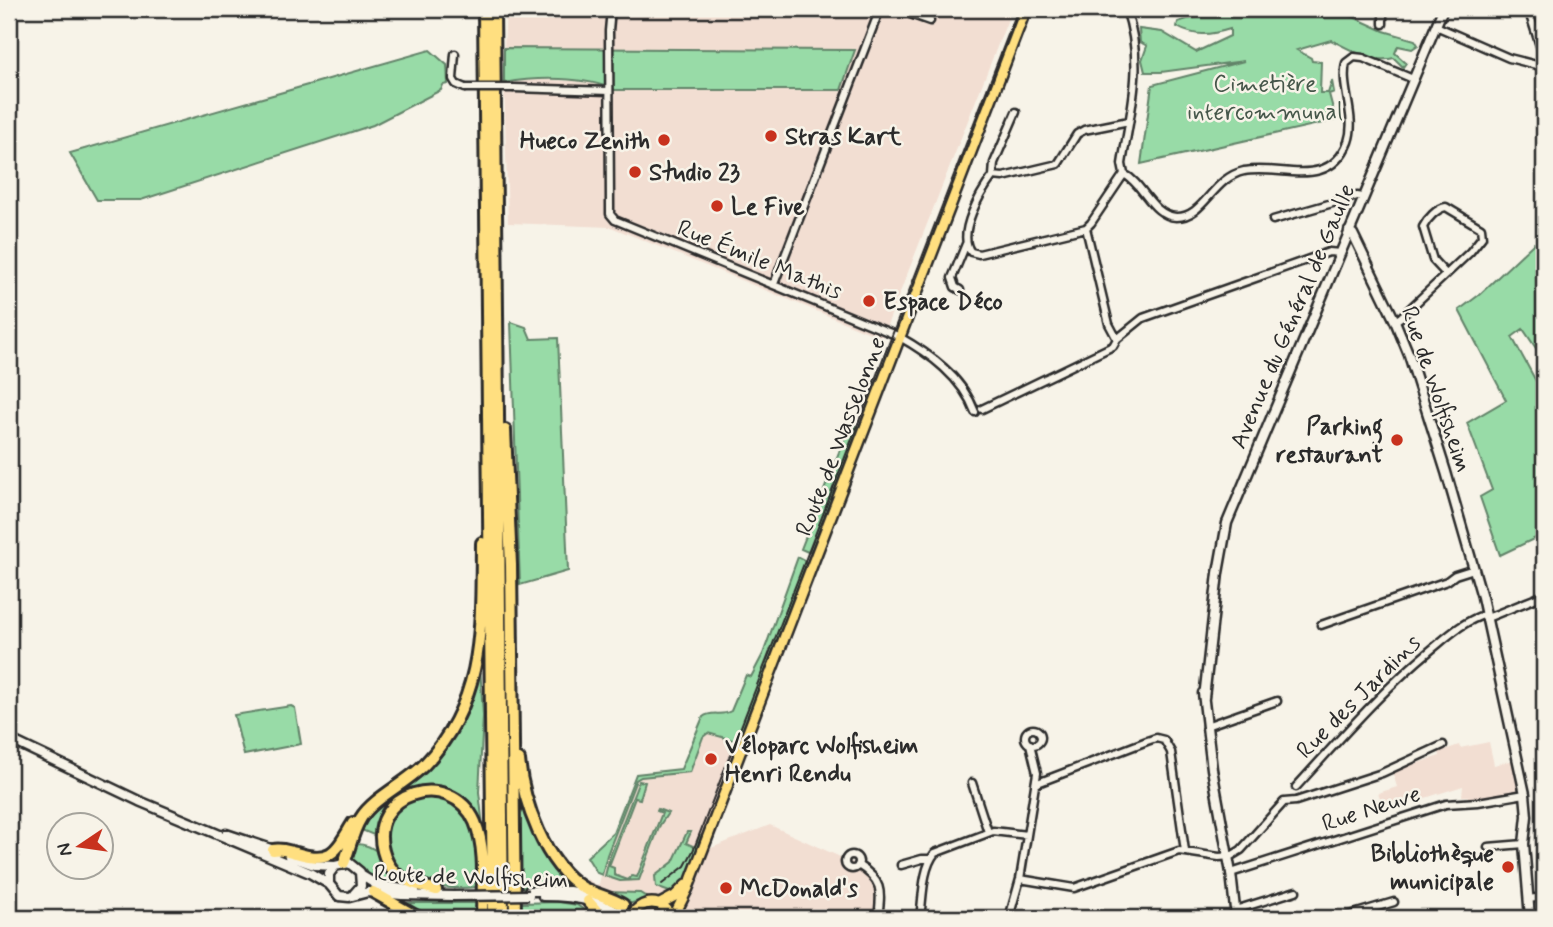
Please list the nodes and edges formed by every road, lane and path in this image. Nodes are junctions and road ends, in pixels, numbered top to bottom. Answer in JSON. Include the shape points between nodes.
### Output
{"nodes":[{"id":1,"x":484,"y":9,"type":"edge"},
{"id":2,"x":494,"y":9,"type":"edge"},
{"id":3,"x":611,"y":9,"type":"edge"},
{"id":4,"x":880,"y":9,"type":"edge"},
{"id":5,"x":896,"y":9,"type":"edge"},
{"id":6,"x":1026,"y":9,"type":"edge"},
{"id":7,"x":1126,"y":9,"type":"edge"},
{"id":8,"x":1383,"y":9,"type":"edge"},
{"id":9,"x":1443,"y":9,"type":"edge"},
{"id":10,"x":1528,"y":9,"type":"edge"},
{"id":11,"x":930,"y":21,"type":"dead end"},
{"id":12,"x":1383,"y":24,"type":"dead end"},
{"id":13,"x":1436,"y":26,"type":"junction"},
{"id":14,"x":455,"y":54,"type":"dead end"},
{"id":15,"x":1544,"y":58,"type":"edge"},
{"id":16,"x":1544,"y":67,"type":"edge"},
{"id":17,"x":1413,"y":79,"type":"junction"},
{"id":18,"x":609,"y":91,"type":"junction"},
{"id":19,"x":1016,"y":112,"type":"dead end"},
{"id":20,"x":1129,"y":121,"type":"junction"},
{"id":21,"x":1124,"y":174,"type":"junction"},
{"id":22,"x":993,"y":176,"type":"junction"},
{"id":23,"x":1363,"y":197,"type":"junction"},
{"id":24,"x":1273,"y":220,"type":"dead end"},
{"id":25,"x":1086,"y":228,"type":"junction"},
{"id":26,"x":1349,"y":231,"type":"junction"},
{"id":27,"x":966,"y":244,"type":"junction"},
{"id":28,"x":1340,"y":253,"type":"junction"},
{"id":29,"x":1446,"y":274,"type":"junction"},
{"id":30,"x":774,"y":284,"type":"junction"},
{"id":31,"x":960,"y":290,"type":"dead end"},
{"id":32,"x":497,"y":298,"type":"junction"},
{"id":33,"x":1395,"y":321,"type":"junction"},
{"id":34,"x":898,"y":336,"type":"junction"},
{"id":35,"x":1117,"y":339,"type":"junction"},
{"id":36,"x":488,"y":418,"type":"junction"},
{"id":37,"x":1474,"y":567,"type":"junction"},
{"id":38,"x":1544,"y":595,"type":"edge"},
{"id":39,"x":512,"y":604,"type":"junction"},
{"id":40,"x":1486,"y":616,"type":"junction"},
{"id":41,"x":1321,"y":625,"type":"dead end"},
{"id":42,"x":1277,"y":701,"type":"dead end"},
{"id":43,"x":454,"y":724,"type":"junction"},
{"id":44,"x":1206,"y":726,"type":"junction"},
{"id":45,"x":9,"y":739,"type":"edge"},
{"id":46,"x":1030,"y":744,"type":"dead end"},
{"id":47,"x":1443,"y":745,"type":"dead end"},
{"id":48,"x":972,"y":783,"type":"dead end"},
{"id":49,"x":1035,"y":784,"type":"junction"},
{"id":50,"x":1296,"y":787,"type":"dead end"},
{"id":51,"x":1525,"y":794,"type":"junction"},
{"id":52,"x":217,"y":832,"type":"junction"},
{"id":53,"x":988,"y":832,"type":"junction"},
{"id":54,"x":1027,"y":835,"type":"junction"},
{"id":55,"x":1524,"y":844,"type":"junction"},
{"id":56,"x":1488,"y":847,"type":"dead end"},
{"id":57,"x":273,"y":850,"type":"junction"},
{"id":58,"x":1185,"y":851,"type":"junction"},
{"id":59,"x":1227,"y":856,"type":"junction"},
{"id":60,"x":930,"y":859,"type":"junction"},
{"id":61,"x":340,"y":865,"type":"junction"},
{"id":62,"x":858,"y":865,"type":"dead end"},
{"id":63,"x":901,"y":865,"type":"dead end"},
{"id":64,"x":1231,"y":873,"type":"junction"},
{"id":65,"x":362,"y":876,"type":"junction"},
{"id":66,"x":691,"y":878,"type":"junction"},
{"id":67,"x":571,"y":879,"type":"junction"},
{"id":68,"x":1020,"y":880,"type":"junction"},
{"id":69,"x":329,"y":884,"type":"junction"},
{"id":70,"x":597,"y":887,"type":"dead end"},
{"id":71,"x":436,"y":890,"type":"junction"},
{"id":72,"x":1296,"y":891,"type":"dead end"},
{"id":73,"x":373,"y":892,"type":"junction"},
{"id":74,"x":529,"y":893,"type":"junction"},
{"id":75,"x":354,"y":894,"type":"junction"},
{"id":76,"x":453,"y":894,"type":"junction"},
{"id":77,"x":1544,"y":897,"type":"edge"},
{"id":78,"x":1528,"y":899,"type":"junction"},
{"id":79,"x":588,"y":901,"type":"junction"},
{"id":80,"x":1394,"y":902,"type":"dead end"},
{"id":81,"x":660,"y":904,"type":"junction"},
{"id":82,"x":623,"y":905,"type":"junction"},
{"id":83,"x":639,"y":906,"type":"junction"},
{"id":84,"x":1235,"y":914,"type":"edge"},
{"id":85,"x":419,"y":918,"type":"edge"},
{"id":86,"x":482,"y":918,"type":"edge"},
{"id":87,"x":493,"y":918,"type":"edge"},
{"id":88,"x":503,"y":918,"type":"edge"},
{"id":89,"x":515,"y":918,"type":"edge"},
{"id":90,"x":603,"y":918,"type":"edge"},
{"id":91,"x":625,"y":918,"type":"edge"},
{"id":92,"x":631,"y":918,"type":"edge"},
{"id":93,"x":673,"y":918,"type":"edge"},
{"id":94,"x":878,"y":918,"type":"edge"},
{"id":95,"x":920,"y":918,"type":"edge"},
{"id":96,"x":1009,"y":918,"type":"edge"},
{"id":97,"x":1340,"y":918,"type":"edge"},
{"id":98,"x":1530,"y":918,"type":"edge"}],
"edges":[{"from":1,"to":36,"type":"highway"},
{"from":2,"to":32,"type":"highway"},
{"from":3,"to":18,"type":"street"},
{"from":4,"to":30,"type":"street"},
{"from":5,"to":11,"type":"street"},
{"from":6,"to":34,"type":"main road","name":"Route de Wasselonne"},
{"from":7,"to":20,"type":"street","via":[[1137,70]]},
{"from":8,"to":12,"type":"street"},
{"from":9,"to":13,"type":"main road","name":"Avenue du Général de Gaulle"},
{"from":10,"to":15,"type":"street"},
{"from":13,"to":16,"type":"street","via":[[1509,58]]},
{"from":13,"to":17,"type":"main road","name":"Avenue du Général de Gaulle"},
{"from":14,"to":18,"type":"street","bridge":true,"via":[[453,79],[465,88]]},
{"from":17,"to":21,"type":"street","via":[[1354,57],[1346,62],[1351,124],[1340,155],[1326,167],[1299,174],[1242,171],[1223,179],[1188,216],[1168,216],[1157,209]]},
{"from":17,"to":23,"type":"main road","name":"Avenue du Général de Gaulle"},
{"from":18,"to":30,"type":"street","name":"Rue Émile Mathis","via":[[610,214],[615,220]]},
{"from":19,"to":22,"type":"street"},
{"from":20,"to":21,"type":"street"},
{"from":20,"to":22,"type":"street","via":[[1077,134],[1058,164]]},
{"from":21,"to":25,"type":"street"},
{"from":22,"to":27,"type":"street","via":[[982,191]]},
{"from":23,"to":24,"type":"street"},
{"from":23,"to":26,"type":"main road","name":"Avenue du Général de Gaulle"},
{"from":25,"to":27,"type":"street","via":[[979,254]]},
{"from":25,"to":35,"type":"street","via":[[1109,324]]},
{"from":26,"to":28,"type":"main road","name":"Avenue du Général de Gaulle"},
{"from":26,"to":33,"type":"main road","name":"Rue de Wolfisheim"},
{"from":27,"to":31,"type":"street","via":[[952,278]]},
{"from":28,"to":35,"type":"street","via":[[1329,251],[1143,318]]},
{"from":28,"to":44,"type":"main road","name":"Avenue du Général de Gaulle","via":[[1227,523],[1209,647]]},
{"from":29,"to":29,"type":"street","via":[[1483,232],[1446,207],[1423,227],[1433,260]]},
{"from":29,"to":33,"type":"street"},
{"from":30,"to":34,"type":"street","name":"Rue Émile Mathis"},
{"from":32,"to":39,"type":"highway"},
{"from":32,"to":88,"type":"highway"},
{"from":33,"to":37,"type":"main road","name":"Rue de Wolfisheim"},
{"from":34,"to":35,"type":"street","name":"Rue Émile Mathis","via":[[923,350],[963,387],[978,411],[1113,346]]},
{"from":34,"to":66,"type":"main road","name":"Route de Wasselonne"},
{"from":36,"to":43,"type":"highway","via":[[480,646],[471,687]]},
{"from":36,"to":87,"type":"highway"},
{"from":37,"to":40,"type":"main road","name":"Rue de Wolfisheim"},
{"from":37,"to":41,"type":"street","via":[[1447,582]]},
{"from":38,"to":40,"type":"street","name":"Rue des Jardins"},
{"from":39,"to":67,"type":"highway","via":[[522,783],[535,824]]},
{"from":39,"to":89,"type":"highway"},
{"from":40,"to":50,"type":"street","name":"Rue des Jardins","via":[[1474,618],[1444,637],[1407,668]]},
{"from":40,"to":51,"type":"main road","name":"Rue de Wolfisheim"},
{"from":42,"to":44,"type":"street"},
{"from":43,"to":57,"type":"highway","via":[[414,769],[368,803],[333,853],[314,857]]},
{"from":43,"to":61,"type":"highway","via":[[417,772],[366,811]]},
{"from":44,"to":59,"type":"main road","name":"Avenue du Général de Gaulle"},
{"from":45,"to":52,"type":"main road","via":[[139,801]]},
{"from":46,"to":49,"type":"street"},
{"from":47,"to":59,"type":"street","via":[[1382,773],[1284,802],[1241,850]]},
{"from":48,"to":53,"type":"street"},
{"from":49,"to":54,"type":"street"},
{"from":49,"to":58,"type":"street","via":[[1147,741],[1164,740],[1171,752]]},
{"from":51,"to":55,"type":"main road","name":"Rue de Wolfisheim"},
{"from":51,"to":64,"type":"street","name":"Rue Neuve","via":[[1464,799]]},
{"from":52,"to":57,"type":"main road"},
{"from":52,"to":69,"type":"main road"},
{"from":53,"to":54,"type":"street"},
{"from":53,"to":60,"type":"street"},
{"from":54,"to":68,"type":"street"},
{"from":55,"to":56,"type":"street"},
{"from":55,"to":78,"type":"main road","name":"Rue de Wolfisheim"},
{"from":57,"to":61,"type":"main road","via":[[314,865]]},
{"from":58,"to":59,"type":"street"},
{"from":58,"to":68,"type":"street","via":[[1074,888]]},
{"from":59,"to":64,"type":"main road","name":"Avenue du Général de Gaulle"},
{"from":60,"to":63,"type":"street"},
{"from":60,"to":95,"type":"street"},
{"from":61,"to":65,"type":"main road","via":[[353,865]]},
{"from":61,"to":69,"type":"main road","via":[[330,874]]},
{"from":62,"to":94,"type":"street","via":[[880,886]]},
{"from":64,"to":84,"type":"main road","name":"Avenue du Général de Gaulle"},
{"from":65,"to":71,"type":"main road","name":"Route de Wolfisheim","via":[[388,888]]},
{"from":65,"to":75,"type":"main road"},
{"from":66,"to":81,"type":"main road","via":[[675,896]]},
{"from":66,"to":93,"type":"main road","name":"Route de Wasselonne"},
{"from":67,"to":70,"type":"highway"},
{"from":67,"to":82,"type":"highway"},
{"from":68,"to":96,"type":"street"},
{"from":69,"to":75,"type":"main road","via":[[339,896]]},
{"from":71,"to":76,"type":"main road","name":"Route de Wolfisheim"},
{"from":71,"to":86,"type":"highway","via":[[397,874],[381,844],[391,810],[410,794],[426,791],[457,800],[476,825]]},
{"from":72,"to":84,"type":"street"},
{"from":73,"to":75,"type":"main road","name":"Route de Wolfisheim"},
{"from":73,"to":76,"type":"main road","name":"Route de Wolfisheim"},
{"from":73,"to":85,"type":"highway"},
{"from":74,"to":76,"type":"main road","name":"Route de Wolfisheim","bridge":true},
{"from":74,"to":79,"type":"main road","name":"Route de Wolfisheim"},
{"from":74,"to":82,"type":"main road","name":"Route de Wolfisheim","via":[[579,892]]},
{"from":77,"to":78,"type":"street"},
{"from":78,"to":98,"type":"main road","name":"Rue de Wolfisheim"},
{"from":79,"to":90,"type":"highway"},
{"from":79,"to":91,"type":"main road","name":"Route de Wolfisheim"},
{"from":80,"to":97,"type":"street"},
{"from":81,"to":83,"type":"main road"},
{"from":81,"to":93,"type":"main road"},
{"from":82,"to":83,"type":"main road","name":"Route de Wolfisheim"},
{"from":83,"to":92,"type":"main road"}]}
